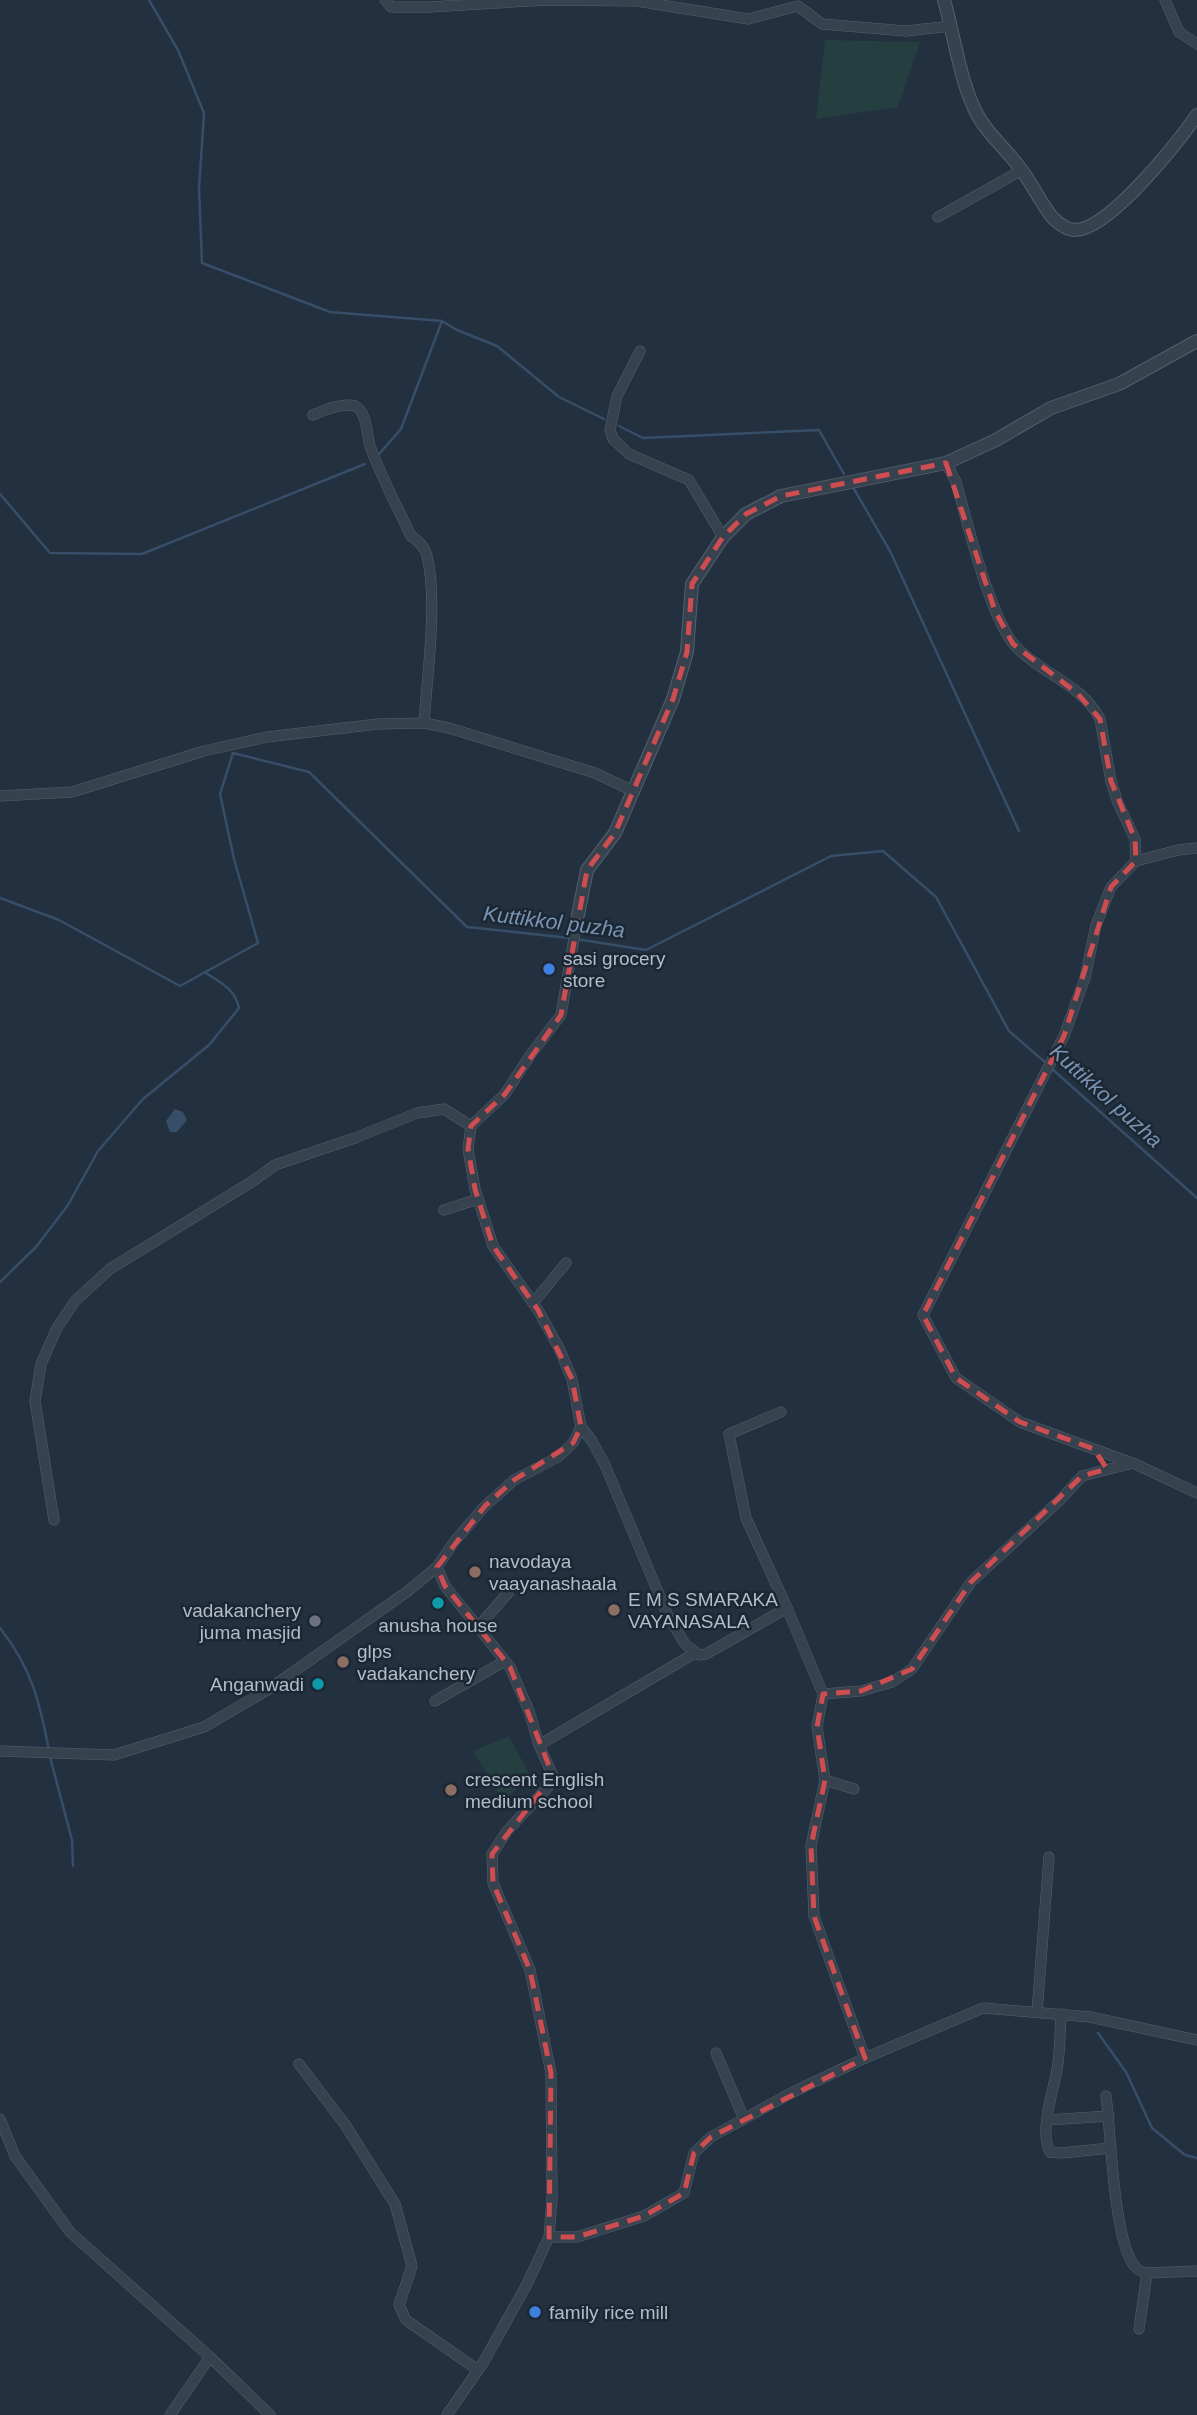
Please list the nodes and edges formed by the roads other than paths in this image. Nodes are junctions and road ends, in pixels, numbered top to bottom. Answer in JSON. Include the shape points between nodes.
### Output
{"nodes":[{"id":1,"x":386,"y":0,"type":"edge"},
{"id":2,"x":564,"y":0,"type":"edge"},
{"id":3,"x":944,"y":0,"type":"edge"},
{"id":4,"x":1165,"y":0,"type":"edge"},
{"id":5,"x":951,"y":26,"type":"junction"},
{"id":6,"x":1197,"y":44,"type":"edge"},
{"id":7,"x":1197,"y":115,"type":"edge"},
{"id":8,"x":1022,"y":170,"type":"junction"},
{"id":9,"x":938,"y":217,"type":"dead end"},
{"id":10,"x":1197,"y":341,"type":"edge"},
{"id":11,"x":640,"y":351,"type":"dead end"},
{"id":12,"x":313,"y":415,"type":"dead end"},
{"id":13,"x":946,"y":463,"type":"junction"},
{"id":14,"x":723,"y":537,"type":"junction"},
{"id":15,"x":424,"y":723,"type":"junction"},
{"id":16,"x":633,"y":790,"type":"junction"},
{"id":17,"x":0,"y":796,"type":"edge"},
{"id":18,"x":1197,"y":848,"type":"edge"},
{"id":19,"x":1136,"y":860,"type":"junction"},
{"id":20,"x":578,"y":915,"type":"joint"},
{"id":21,"x":471,"y":1126,"type":"junction"},
{"id":22,"x":478,"y":1199,"type":"junction"},
{"id":23,"x":444,"y":1210,"type":"dead end"},
{"id":24,"x":566,"y":1264,"type":"dead end"},
{"id":25,"x":533,"y":1303,"type":"junction"},
{"id":26,"x":781,"y":1412,"type":"dead end"},
{"id":27,"x":581,"y":1427,"type":"junction"},
{"id":28,"x":1094,"y":1449,"type":"junction"},
{"id":29,"x":1133,"y":1463,"type":"junction"},
{"id":30,"x":1107,"y":1469,"type":"junction"},
{"id":31,"x":1197,"y":1493,"type":"edge"},
{"id":32,"x":54,"y":1520,"type":"dead end"},
{"id":33,"x":437,"y":1567,"type":"junction"},
{"id":34,"x":508,"y":1593,"type":"dead end"},
{"id":35,"x":788,"y":1608,"type":"junction"},
{"id":36,"x":478,"y":1627,"type":"junction"},
{"id":37,"x":695,"y":1653,"type":"junction"},
{"id":38,"x":505,"y":1661,"type":"junction"},
{"id":39,"x":824,"y":1694,"type":"junction"},
{"id":40,"x":435,"y":1701,"type":"dead end"},
{"id":41,"x":539,"y":1745,"type":"junction"},
{"id":42,"x":0,"y":1751,"type":"edge"},
{"id":43,"x":825,"y":1780,"type":"junction"},
{"id":44,"x":854,"y":1789,"type":"dead end"},
{"id":45,"x":1049,"y":1857,"type":"dead end"},
{"id":46,"x":1037,"y":2012,"type":"junction"},
{"id":47,"x":1061,"y":2014,"type":"junction"},
{"id":48,"x":1197,"y":2040,"type":"edge"},
{"id":49,"x":716,"y":2053,"type":"dead end"},
{"id":50,"x":865,"y":2058,"type":"junction"},
{"id":51,"x":299,"y":2064,"type":"dead end"},
{"id":52,"x":1106,"y":2096,"type":"dead end"},
{"id":53,"x":1109,"y":2116,"type":"junction"},
{"id":54,"x":0,"y":2119,"type":"edge"},
{"id":55,"x":744,"y":2119,"type":"junction"},
{"id":56,"x":1048,"y":2120,"type":"junction"},
{"id":57,"x":1110,"y":2148,"type":"junction"},
{"id":58,"x":550,"y":2237,"type":"junction"},
{"id":59,"x":1197,"y":2271,"type":"edge"},
{"id":60,"x":1147,"y":2273,"type":"junction"},
{"id":61,"x":1139,"y":2329,"type":"dead end"},
{"id":62,"x":210,"y":2357,"type":"junction"},
{"id":63,"x":478,"y":2370,"type":"junction"},
{"id":64,"x":170,"y":2415,"type":"edge"},
{"id":65,"x":270,"y":2415,"type":"edge"},
{"id":66,"x":447,"y":2415,"type":"edge"}],
"edges":[{"from":1,"to":2,"type":"street","via":[[391,6],[430,8]]},
{"from":2,"to":5,"type":"street","via":[[637,1],[748,19],[798,6],[822,24],[905,31]]},
{"from":3,"to":5,"type":"street"},
{"from":4,"to":6,"type":"street","via":[[1179,32]]},
{"from":5,"to":8,"type":"street","via":[[979,119]]},
{"from":7,"to":8,"type":"street","via":[[1159,164],[1101,219],[1084,229],[1065,228],[1053,218]]},
{"from":8,"to":9,"type":"street"},
{"from":10,"to":13,"type":"street","via":[[1119,384],[1051,408]]},
{"from":11,"to":14,"type":"street","via":[[617,396],[610,430],[613,439],[629,454],[689,480]]},
{"from":12,"to":15,"type":"street","via":[[344,406],[360,410],[382,474],[411,536],[427,554],[431,602]]},
{"from":13,"to":14,"type":"street","via":[[781,496],[746,514]]},
{"from":13,"to":19,"type":"street","via":[[956,482],[995,611],[1013,644],[1096,710],[1111,781],[1135,839]]},
{"from":14,"to":16,"type":"street","via":[[692,584],[684,664]]},
{"from":15,"to":16,"type":"street","via":[[594,773]]},
{"from":15,"to":17,"type":"street","via":[[267,737],[204,751],[72,792]]},
{"from":16,"to":20,"type":"street","via":[[615,833],[587,870]]},
{"from":18,"to":19,"type":"street"},
{"from":19,"to":28,"type":"street","via":[[1111,887],[1064,1036],[923,1315],[956,1378],[1020,1422]]},
{"from":20,"to":21,"type":"street","via":[[561,1015],[505,1094]]},
{"from":21,"to":22,"type":"street","via":[[468,1149]]},
{"from":21,"to":32,"type":"street","via":[[444,1109],[417,1113],[275,1165],[110,1269],[75,1300],[41,1364],[35,1401]]},
{"from":22,"to":23,"type":"street"},
{"from":22,"to":25,"type":"street","via":[[494,1246]]},
{"from":24,"to":25,"type":"street"},
{"from":25,"to":27,"type":"street","via":[[572,1379]]},
{"from":26,"to":35,"type":"street","via":[[729,1434],[746,1518]]},
{"from":27,"to":33,"type":"street","via":[[558,1457],[514,1480],[485,1506]]},
{"from":27,"to":37,"type":"street","via":[[605,1465],[668,1616]]},
{"from":28,"to":29,"type":"street"},
{"from":28,"to":30,"type":"street"},
{"from":29,"to":30,"type":"street"},
{"from":29,"to":31,"type":"street"},
{"from":30,"to":39,"type":"street","via":[[1082,1476],[971,1582],[912,1669],[892,1682],[861,1691]]},
{"from":33,"to":36,"type":"street","via":[[445,1586]]},
{"from":33,"to":42,"type":"street","via":[[269,1689],[204,1727],[114,1755]]},
{"from":34,"to":36,"type":"street"},
{"from":35,"to":37,"type":"street","via":[[706,1654]]},
{"from":35,"to":39,"type":"street"},
{"from":36,"to":38,"type":"street"},
{"from":37,"to":41,"type":"street"},
{"from":38,"to":40,"type":"street"},
{"from":38,"to":41,"type":"street"},
{"from":39,"to":43,"type":"street","via":[[817,1727]]},
{"from":41,"to":58,"type":"street","via":[[553,1776],[492,1854],[493,1883],[530,1970],[551,2073]]},
{"from":43,"to":44,"type":"street"},
{"from":43,"to":50,"type":"street","via":[[811,1846],[814,1916]]},
{"from":45,"to":46,"type":"street"},
{"from":46,"to":47,"type":"street"},
{"from":46,"to":50,"type":"street","via":[[983,2008]]},
{"from":47,"to":48,"type":"street"},
{"from":47,"to":56,"type":"street"},
{"from":49,"to":55,"type":"street"},
{"from":50,"to":55,"type":"street"},
{"from":51,"to":63,"type":"street","via":[[346,2126],[395,2204],[412,2266],[398,2305],[406,2320]]},
{"from":52,"to":53,"type":"street"},
{"from":53,"to":56,"type":"street"},
{"from":53,"to":57,"type":"street"},
{"from":54,"to":62,"type":"street","via":[[15,2156],[70,2232]]},
{"from":55,"to":58,"type":"street","via":[[710,2137],[694,2153],[684,2193],[643,2216],[577,2237]]},
{"from":56,"to":57,"type":"street","via":[[1050,2152]]},
{"from":57,"to":60,"type":"street","via":[[1124,2236],[1137,2269]]},
{"from":58,"to":63,"type":"street"},
{"from":59,"to":60,"type":"street"},
{"from":60,"to":61,"type":"street"},
{"from":62,"to":64,"type":"street"},
{"from":62,"to":65,"type":"street"},
{"from":63,"to":66,"type":"street"}]}
